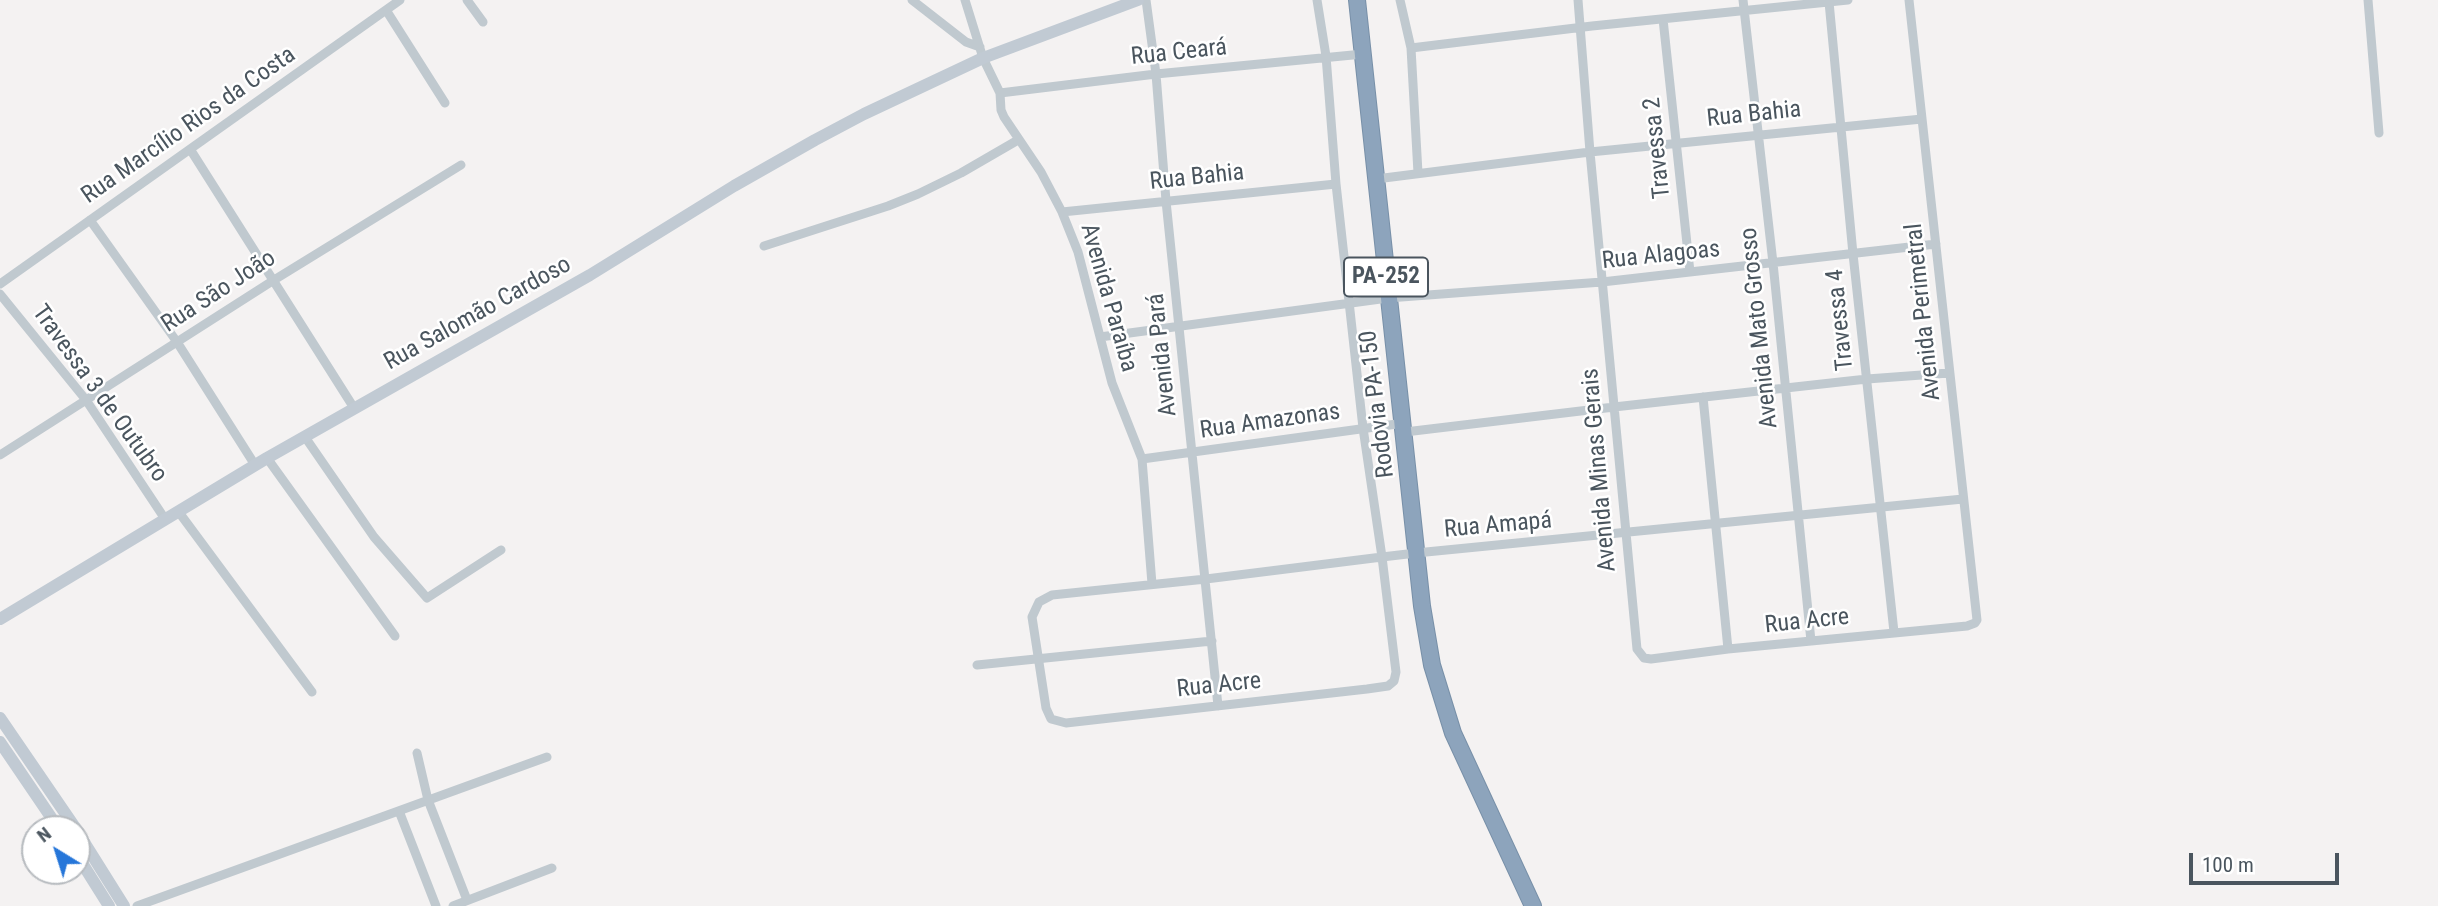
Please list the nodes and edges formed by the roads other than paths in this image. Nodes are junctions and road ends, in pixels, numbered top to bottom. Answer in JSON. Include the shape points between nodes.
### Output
{"nodes":[{"id":1,"x":401,"y":0,"type":"edge"},
{"id":2,"x":467,"y":0,"type":"edge"},
{"id":3,"x":912,"y":0,"type":"edge"},
{"id":4,"x":965,"y":0,"type":"edge"},
{"id":5,"x":1138,"y":0,"type":"edge"},
{"id":6,"x":1146,"y":0,"type":"edge"},
{"id":7,"x":1317,"y":0,"type":"edge"},
{"id":8,"x":1357,"y":0,"type":"edge"},
{"id":9,"x":1400,"y":0,"type":"edge"},
{"id":10,"x":1578,"y":0,"type":"edge"},
{"id":11,"x":1743,"y":0,"type":"edge"},
{"id":12,"x":1848,"y":0,"type":"edge"},
{"id":13,"x":1909,"y":0,"type":"edge"},
{"id":14,"x":2368,"y":0,"type":"edge"},
{"id":15,"x":1829,"y":2,"type":"junction"},
{"id":16,"x":386,"y":10,"type":"junction"},
{"id":17,"x":1744,"y":12,"type":"junction"},
{"id":18,"x":1663,"y":19,"type":"junction"},
{"id":19,"x":483,"y":22,"type":"dead end"},
{"id":20,"x":1581,"y":29,"type":"junction"},
{"id":21,"x":1411,"y":48,"type":"junction"},
{"id":22,"x":981,"y":52,"type":"junction"},
{"id":23,"x":1363,"y":54,"type":"junction"},
{"id":24,"x":1326,"y":56,"type":"junction"},
{"id":25,"x":1156,"y":74,"type":"junction"},
{"id":26,"x":1000,"y":93,"type":"junction"},
{"id":27,"x":445,"y":103,"type":"dead end"},
{"id":28,"x":1922,"y":119,"type":"junction"},
{"id":29,"x":1842,"y":125,"type":"junction"},
{"id":30,"x":2379,"y":133,"type":"dead end"},
{"id":31,"x":1758,"y":135,"type":"junction"},
{"id":32,"x":1018,"y":140,"type":"junction"},
{"id":33,"x":1677,"y":143,"type":"junction"},
{"id":34,"x":190,"y":149,"type":"junction"},
{"id":35,"x":1590,"y":152,"type":"junction"},
{"id":36,"x":461,"y":164,"type":"dead end"},
{"id":37,"x":1418,"y":173,"type":"junction"},
{"id":38,"x":1376,"y":178,"type":"junction"},
{"id":39,"x":1336,"y":184,"type":"junction"},
{"id":40,"x":1166,"y":201,"type":"junction"},
{"id":41,"x":1062,"y":212,"type":"junction"},
{"id":42,"x":90,"y":220,"type":"junction"},
{"id":43,"x":1936,"y":244,"type":"junction"},
{"id":44,"x":764,"y":246,"type":"dead end"},
{"id":45,"x":1853,"y":254,"type":"junction"},
{"id":46,"x":1773,"y":263,"type":"junction"},
{"id":47,"x":1690,"y":272,"type":"junction"},
{"id":48,"x":274,"y":280,"type":"junction"},
{"id":49,"x":1602,"y":282,"type":"junction"},
{"id":50,"x":0,"y":284,"type":"edge"},
{"id":51,"x":0,"y":294,"type":"edge"},
{"id":52,"x":1388,"y":298,"type":"junction"},
{"id":53,"x":1351,"y":303,"type":"junction"},
{"id":54,"x":1180,"y":327,"type":"junction"},
{"id":55,"x":1100,"y":337,"type":"junction"},
{"id":56,"x":177,"y":342,"type":"junction"},
{"id":57,"x":1949,"y":373,"type":"junction"},
{"id":58,"x":1867,"y":379,"type":"junction"},
{"id":59,"x":1786,"y":388,"type":"junction"},
{"id":60,"x":1703,"y":397,"type":"junction"},
{"id":61,"x":86,"y":400,"type":"junction"},
{"id":62,"x":1614,"y":407,"type":"junction"},
{"id":63,"x":354,"y":408,"type":"junction"},
{"id":64,"x":1363,"y":428,"type":"junction"},
{"id":65,"x":1404,"y":428,"type":"junction"},
{"id":66,"x":305,"y":437,"type":"junction"},
{"id":67,"x":1193,"y":452,"type":"junction"},
{"id":68,"x":0,"y":455,"type":"edge"},
{"id":69,"x":267,"y":458,"type":"junction"},
{"id":70,"x":1142,"y":459,"type":"junction"},
{"id":71,"x":255,"y":465,"type":"junction"},
{"id":72,"x":1963,"y":499,"type":"junction"},
{"id":73,"x":1881,"y":507,"type":"junction"},
{"id":74,"x":178,"y":511,"type":"junction"},
{"id":75,"x":1797,"y":516,"type":"junction"},
{"id":76,"x":165,"y":519,"type":"junction"},
{"id":77,"x":1715,"y":524,"type":"junction"},
{"id":78,"x":1626,"y":534,"type":"junction"},
{"id":79,"x":501,"y":550,"type":"dead end"},
{"id":80,"x":1416,"y":553,"type":"junction"},
{"id":81,"x":1382,"y":557,"type":"junction"},
{"id":82,"x":1206,"y":579,"type":"junction"},
{"id":83,"x":1152,"y":584,"type":"junction"},
{"id":84,"x":0,"y":619,"type":"edge"},
{"id":85,"x":1977,"y":620,"type":"joint"},
{"id":86,"x":1894,"y":632,"type":"junction"},
{"id":87,"x":395,"y":636,"type":"dead end"},
{"id":88,"x":1212,"y":641,"type":"junction"},
{"id":89,"x":1811,"y":641,"type":"junction"},
{"id":90,"x":1728,"y":649,"type":"junction"},
{"id":91,"x":1640,"y":655,"type":"joint"},
{"id":92,"x":1038,"y":660,"type":"junction"},
{"id":93,"x":977,"y":665,"type":"dead end"},
{"id":94,"x":312,"y":692,"type":"dead end"},
{"id":95,"x":1218,"y":706,"type":"junction"},
{"id":96,"x":0,"y":718,"type":"edge"},
{"id":97,"x":0,"y":742,"type":"edge"},
{"id":98,"x":417,"y":753,"type":"dead end"},
{"id":99,"x":547,"y":757,"type":"dead end"},
{"id":100,"x":428,"y":800,"type":"junction"},
{"id":101,"x":399,"y":811,"type":"junction"},
{"id":102,"x":50,"y":815,"type":"edge"},
{"id":103,"x":66,"y":815,"type":"edge"},
{"id":104,"x":91,"y":854,"type":"edge"},
{"id":105,"x":552,"y":868,"type":"dead end"},
{"id":106,"x":91,"y":877,"type":"edge"},
{"id":107,"x":467,"y":900,"type":"junction"},
{"id":108,"x":109,"y":906,"type":"edge"},
{"id":109,"x":124,"y":906,"type":"edge"},
{"id":110,"x":137,"y":906,"type":"edge"},
{"id":111,"x":436,"y":906,"type":"edge"},
{"id":112,"x":453,"y":906,"type":"edge"},
{"id":113,"x":1533,"y":906,"type":"edge"}],
"edges":[{"from":1,"to":16,"type":"street","name":"Rua Marcílio Rios da Costa"},
{"from":2,"to":19,"type":"street"},
{"from":3,"to":22,"type":"street"},
{"from":4,"to":22,"type":"street","name":"Avenida Paraíba"},
{"from":5,"to":22,"type":"street","name":"Rua Salomão Cardoso"},
{"from":6,"to":25,"type":"street","name":"Avenida Pará"},
{"from":7,"to":24,"type":"street"},
{"from":8,"to":23,"type":"highway","name":"Rodovia PA-150","number":"PA-252"},
{"from":9,"to":21,"type":"street"},
{"from":10,"to":20,"type":"street"},
{"from":11,"to":17,"type":"street","name":"Avenida Mato Grosso"},
{"from":12,"to":15,"type":"street"},
{"from":13,"to":28,"type":"street","name":"Avenida Perimetral"},
{"from":14,"to":30,"type":"street"},
{"from":15,"to":17,"type":"street"},
{"from":15,"to":29,"type":"street","name":"Travessa 4"},
{"from":16,"to":27,"type":"street"},
{"from":16,"to":34,"type":"street","name":"Rua Marcílio Rios da Costa"},
{"from":17,"to":18,"type":"street"},
{"from":17,"to":31,"type":"street","name":"Avenida Mato Grosso"},
{"from":18,"to":20,"type":"street"},
{"from":18,"to":33,"type":"street","name":"Travessa 2"},
{"from":20,"to":21,"type":"street"},
{"from":20,"to":35,"type":"street"},
{"from":21,"to":37,"type":"street"},
{"from":22,"to":26,"type":"street","name":"Avenida Paraíba"},
{"from":22,"to":63,"type":"street","name":"Rua Salomão Cardoso","via":[[815,140],[590,275]]},
{"from":23,"to":24,"type":"street","name":"Rua Ceará"},
{"from":23,"to":38,"type":"highway","name":"Rodovia PA-150","number":"PA-252"},
{"from":24,"to":25,"type":"street","name":"Rua Ceará"},
{"from":24,"to":39,"type":"street"},
{"from":25,"to":26,"type":"street","name":"Rua Ceará"},
{"from":25,"to":40,"type":"street","name":"Avenida Pará"},
{"from":26,"to":32,"type":"street","name":"Avenida Paraíba","via":[[1003,117]]},
{"from":28,"to":29,"type":"street","name":"Rua Bahia"},
{"from":28,"to":43,"type":"street","name":"Avenida Perimetral"},
{"from":29,"to":31,"type":"street","name":"Rua Bahia"},
{"from":29,"to":45,"type":"street","name":"Travessa 4"},
{"from":31,"to":33,"type":"street","name":"Rua Bahia"},
{"from":31,"to":46,"type":"street","name":"Avenida Mato Grosso"},
{"from":32,"to":41,"type":"street","name":"Avenida Paraíba"},
{"from":32,"to":44,"type":"street","via":[[918,194]]},
{"from":33,"to":35,"type":"street","name":"Rua Bahia"},
{"from":33,"to":47,"type":"street","name":"Travessa 2"},
{"from":34,"to":42,"type":"street","name":"Rua Marcílio Rios da Costa"},
{"from":34,"to":48,"type":"street"},
{"from":35,"to":37,"type":"street","name":"Rua Bahia"},
{"from":35,"to":49,"type":"street"},
{"from":36,"to":48,"type":"street","name":"Rua São João"},
{"from":37,"to":38,"type":"street","name":"Rua Bahia"},
{"from":38,"to":52,"type":"highway","name":"Rodovia PA-150","number":"PA-252"},
{"from":39,"to":40,"type":"street","name":"Rua Bahia"},
{"from":39,"to":53,"type":"street"},
{"from":40,"to":41,"type":"street","name":"Rua Bahia"},
{"from":40,"to":54,"type":"street","name":"Avenida Pará"},
{"from":41,"to":55,"type":"street","name":"Avenida Paraíba","via":[[1078,252]]},
{"from":42,"to":50,"type":"street","name":"Rua Marcílio Rios da Costa"},
{"from":42,"to":56,"type":"street"},
{"from":43,"to":45,"type":"street","name":"Rua Alagoas"},
{"from":43,"to":57,"type":"street","name":"Avenida Perimetral"},
{"from":45,"to":46,"type":"street","name":"Rua Alagoas"},
{"from":45,"to":58,"type":"street","name":"Travessa 4"},
{"from":46,"to":47,"type":"street","name":"Rua Alagoas"},
{"from":46,"to":59,"type":"street","name":"Avenida Mato Grosso"},
{"from":47,"to":49,"type":"street","name":"Rua Alagoas"},
{"from":48,"to":56,"type":"street","name":"Rua São João"},
{"from":48,"to":63,"type":"street"},
{"from":49,"to":52,"type":"street","name":"Rua Alagoas"},
{"from":49,"to":62,"type":"street","name":"Avenida Minas Gerais"},
{"from":51,"to":61,"type":"street","name":"Travessa 3 de Outubro"},
{"from":52,"to":53,"type":"street","name":"Rua Alagoas"},
{"from":52,"to":65,"type":"highway","name":"Rodovia PA-150","number":"PA-252"},
{"from":53,"to":54,"type":"street"},
{"from":53,"to":64,"type":"street"},
{"from":54,"to":55,"type":"street"},
{"from":54,"to":67,"type":"street","name":"Avenida Pará"},
{"from":55,"to":70,"type":"street","name":"Avenida Paraíba","via":[[1112,383]]},
{"from":56,"to":61,"type":"street","name":"Rua São João"},
{"from":56,"to":71,"type":"street"},
{"from":57,"to":58,"type":"street"},
{"from":57,"to":72,"type":"street","name":"Avenida Perimetral"},
{"from":58,"to":59,"type":"street"},
{"from":58,"to":73,"type":"street","name":"Travessa 4"},
{"from":59,"to":60,"type":"street"},
{"from":59,"to":75,"type":"street","name":"Avenida Mato Grosso"},
{"from":60,"to":62,"type":"street"},
{"from":60,"to":77,"type":"street"},
{"from":61,"to":68,"type":"street","name":"Rua São João"},
{"from":61,"to":76,"type":"street","name":"Travessa 3 de Outubro"},
{"from":62,"to":65,"type":"street","name":"Rua Amazonas"},
{"from":62,"to":78,"type":"street","name":"Avenida Minas Gerais"},
{"from":63,"to":66,"type":"street","name":"Rua Salomão Cardoso"},
{"from":64,"to":65,"type":"street","name":"Rua Amazonas"},
{"from":64,"to":67,"type":"street","name":"Rua Amazonas"},
{"from":64,"to":81,"type":"street"},
{"from":65,"to":80,"type":"highway","name":"Rodovia PA-150","number":"PA-252"},
{"from":66,"to":69,"type":"street","name":"Rua Salomão Cardoso"},
{"from":66,"to":79,"type":"street","via":[[374,537],[427,598]]},
{"from":67,"to":70,"type":"street","name":"Rua Amazonas"},
{"from":67,"to":82,"type":"street","name":"Avenida Pará"},
{"from":69,"to":71,"type":"street","name":"Rua Salomão Cardoso"},
{"from":69,"to":87,"type":"street"},
{"from":70,"to":83,"type":"street","name":"Avenida Paraíba"},
{"from":71,"to":74,"type":"street","name":"Rua Salomão Cardoso"},
{"from":72,"to":73,"type":"street","name":"Rua Amapá"},
{"from":72,"to":85,"type":"street","name":"Avenida Perimetral"},
{"from":73,"to":75,"type":"street","name":"Rua Amapá"},
{"from":73,"to":86,"type":"street","name":"Travessa 4"},
{"from":74,"to":76,"type":"street","name":"Rua Salomão Cardoso"},
{"from":74,"to":94,"type":"street"},
{"from":75,"to":77,"type":"street","name":"Rua Amapá"},
{"from":75,"to":89,"type":"street","name":"Avenida Mato Grosso"},
{"from":76,"to":84,"type":"street","name":"Rua Salomão Cardoso"},
{"from":77,"to":78,"type":"street","name":"Rua Amapá"},
{"from":77,"to":90,"type":"street"},
{"from":78,"to":80,"type":"street","name":"Rua Amapá"},
{"from":78,"to":91,"type":"street","name":"Avenida Minas Gerais"},
{"from":80,"to":81,"type":"street","name":"Rua Amapá"},
{"from":80,"to":113,"type":"highway","number":"PA-252","via":[[1441,699]]},
{"from":81,"to":82,"type":"street","name":"Rua Amapá"},
{"from":81,"to":95,"type":"street","name":"Rua Acre","via":[[1394,681],[1367,689]]},
{"from":82,"to":83,"type":"street","name":"Rua Amapá"},
{"from":82,"to":88,"type":"street","name":"Avenida Pará"},
{"from":83,"to":92,"type":"street","name":"Rua Amapá","via":[[1052,595],[1039,602],[1032,617]]},
{"from":85,"to":86,"type":"street","name":"Rua Acre","via":[[1971,625]]},
{"from":86,"to":89,"type":"street","name":"Rua Acre"},
{"from":88,"to":92,"type":"street"},
{"from":88,"to":95,"type":"street","name":"Avenida Pará"},
{"from":89,"to":90,"type":"street","name":"Rua Acre"},
{"from":90,"to":91,"type":"street","name":"Rua Acre","via":[[1651,659]]},
{"from":92,"to":93,"type":"street"},
{"from":92,"to":95,"type":"street","name":"Rua Acre","via":[[1049,715],[1056,722]]},
{"from":96,"to":103,"type":"street"},
{"from":97,"to":102,"type":"street"},
{"from":98,"to":100,"type":"street"},
{"from":99,"to":100,"type":"street"},
{"from":100,"to":101,"type":"street"},
{"from":100,"to":107,"type":"street"},
{"from":101,"to":110,"type":"street"},
{"from":101,"to":111,"type":"street"},
{"from":104,"to":109,"type":"street"},
{"from":105,"to":107,"type":"street"},
{"from":106,"to":108,"type":"street"},
{"from":107,"to":112,"type":"street"}]}
